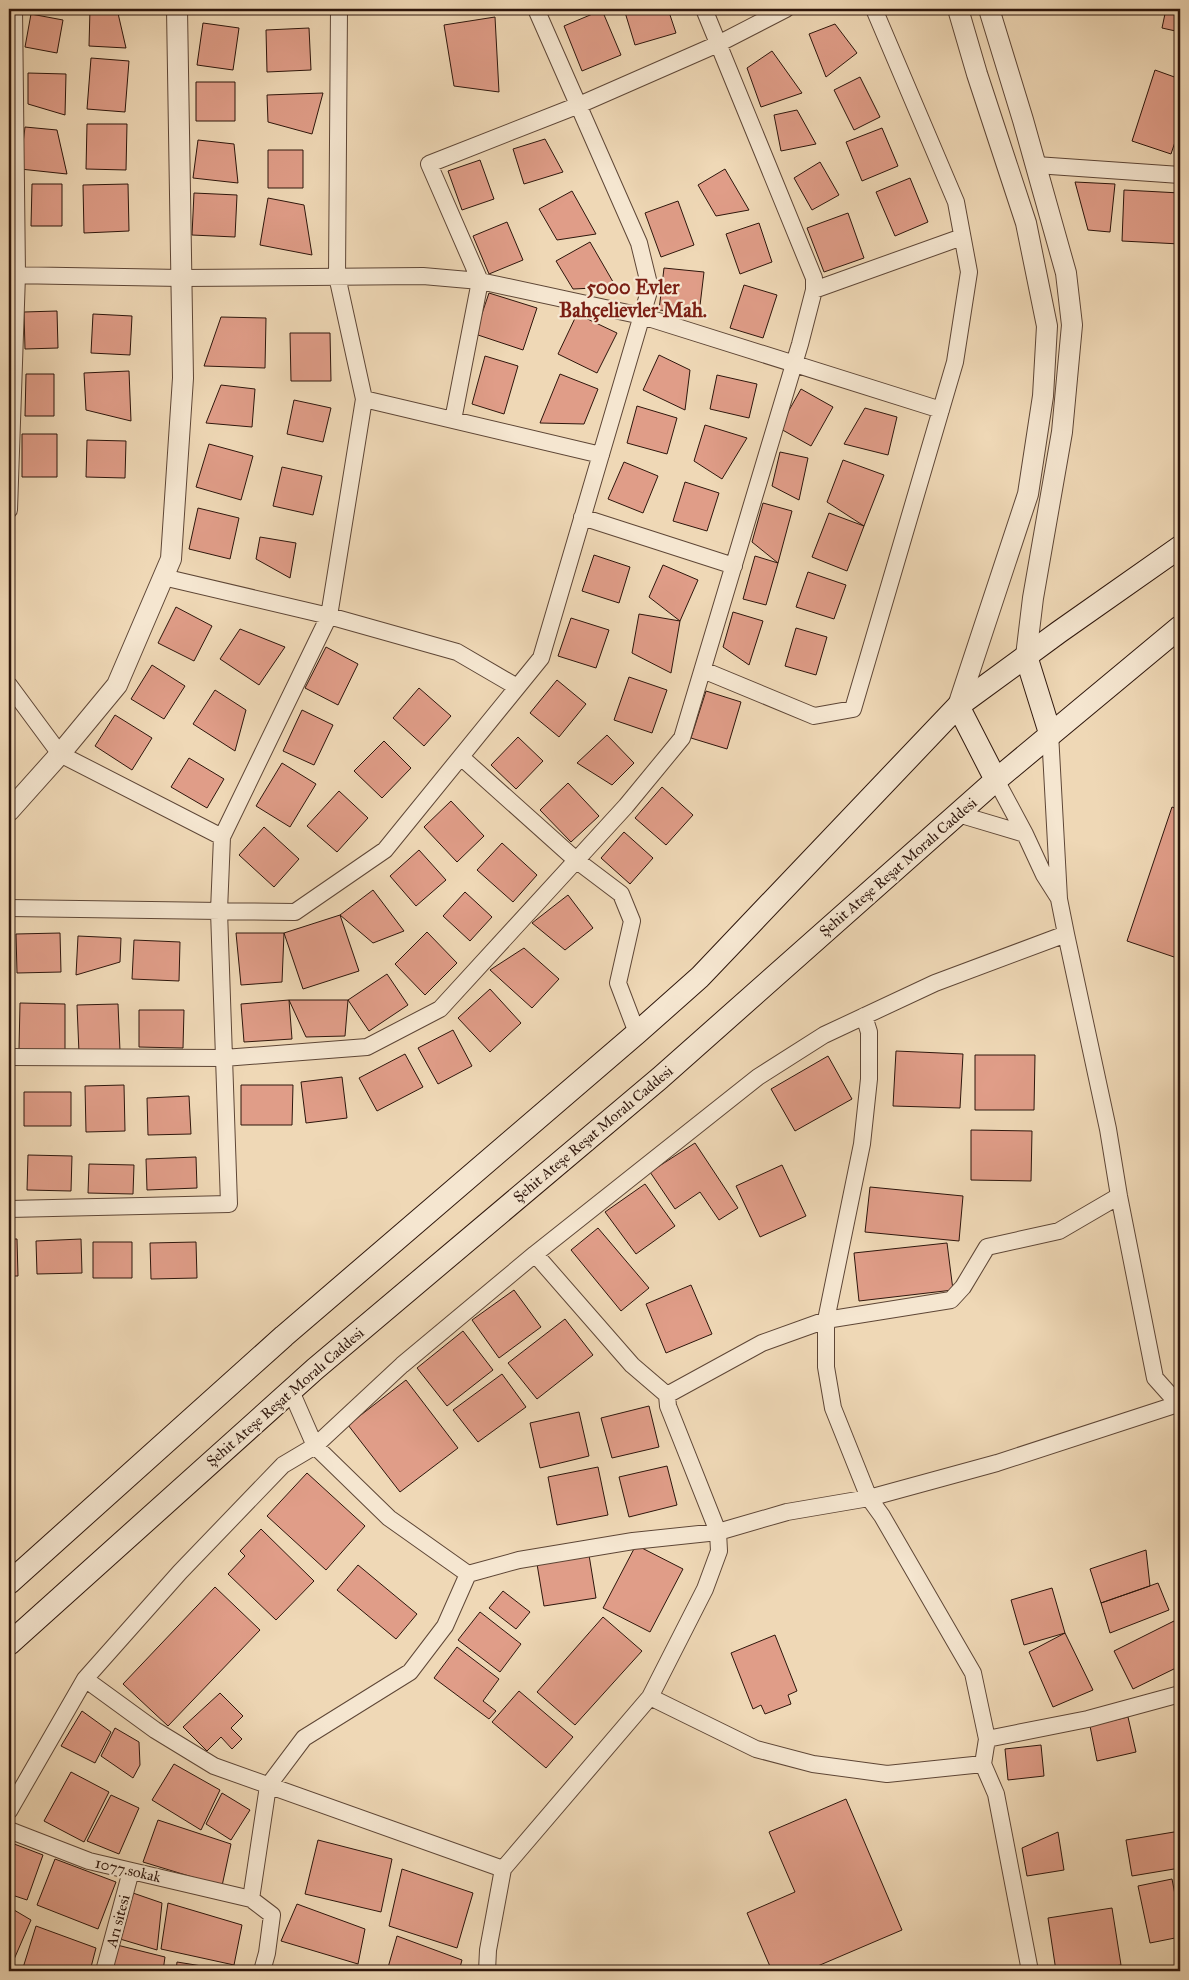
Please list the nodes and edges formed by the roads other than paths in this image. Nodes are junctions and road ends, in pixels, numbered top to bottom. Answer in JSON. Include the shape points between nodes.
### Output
{"nodes":[{"id":1,"x":14,"y":9,"type":"edge"},
{"id":2,"x":177,"y":9,"type":"edge"},
{"id":3,"x":340,"y":9,"type":"edge"},
{"id":4,"x":536,"y":9,"type":"edge"},
{"id":5,"x":704,"y":9,"type":"edge"},
{"id":6,"x":786,"y":9,"type":"edge"},
{"id":7,"x":874,"y":9,"type":"edge"},
{"id":8,"x":958,"y":9,"type":"edge"},
{"id":9,"x":989,"y":9,"type":"edge"},
{"id":10,"x":718,"y":44,"type":"junction"},
{"id":11,"x":579,"y":105,"type":"junction"},
{"id":12,"x":1036,"y":164,"type":"junction"},
{"id":13,"x":1180,"y":175,"type":"edge"},
{"id":14,"x":962,"y":237,"type":"junction"},
{"id":15,"x":13,"y":275,"type":"edge"},
{"id":16,"x":337,"y":276,"type":"junction"},
{"id":17,"x":181,"y":278,"type":"junction"},
{"id":18,"x":480,"y":281,"type":"junction"},
{"id":19,"x":814,"y":290,"type":"junction"},
{"id":20,"x":642,"y":316,"type":"junction"},
{"id":21,"x":794,"y":364,"type":"junction"},
{"id":22,"x":364,"y":399,"type":"junction"},
{"id":23,"x":941,"y":410,"type":"junction"},
{"id":24,"x":453,"y":420,"type":"junction"},
{"id":25,"x":601,"y":455,"type":"junction"},
{"id":26,"x":9,"y":510,"type":"edge"},
{"id":27,"x":582,"y":517,"type":"junction"},
{"id":28,"x":1180,"y":547,"type":"edge"},
{"id":29,"x":734,"y":566,"type":"junction"},
{"id":30,"x":163,"y":577,"type":"junction"},
{"id":31,"x":329,"y":616,"type":"junction"},
{"id":32,"x":1180,"y":627,"type":"edge"},
{"id":33,"x":1026,"y":656,"type":"junction"},
{"id":34,"x":703,"y":670,"type":"junction"},
{"id":35,"x":9,"y":685,"type":"edge"},
{"id":36,"x":517,"y":687,"type":"junction"},
{"id":37,"x":958,"y":706,"type":"junction"},
{"id":38,"x":1050,"y":733,"type":"junction"},
{"id":39,"x":60,"y":754,"type":"junction"},
{"id":40,"x":461,"y":757,"type":"junction"},
{"id":41,"x":996,"y":780,"type":"junction"},
{"id":42,"x":9,"y":811,"type":"edge"},
{"id":43,"x":958,"y":814,"type":"junction"},
{"id":44,"x":1025,"y":834,"type":"junction"},
{"id":45,"x":222,"y":837,"type":"junction"},
{"id":46,"x":576,"y":860,"type":"junction"},
{"id":47,"x":1059,"y":899,"type":"junction"},
{"id":48,"x":9,"y":908,"type":"edge"},
{"id":49,"x":219,"y":911,"type":"junction"},
{"id":50,"x":1066,"y":934,"type":"junction"},
{"id":51,"x":864,"y":1016,"type":"junction"},
{"id":52,"x":637,"y":1033,"type":"junction"},
{"id":53,"x":9,"y":1057,"type":"edge"},
{"id":54,"x":224,"y":1058,"type":"junction"},
{"id":55,"x":1119,"y":1196,"type":"junction"},
{"id":56,"x":9,"y":1209,"type":"edge"},
{"id":57,"x":535,"y":1254,"type":"junction"},
{"id":58,"x":826,"y":1320,"type":"junction"},
{"id":59,"x":291,"y":1391,"type":"junction"},
{"id":60,"x":667,"y":1395,"type":"junction"},
{"id":61,"x":1179,"y":1405,"type":"edge"},
{"id":62,"x":315,"y":1446,"type":"junction"},
{"id":63,"x":868,"y":1498,"type":"junction"},
{"id":64,"x":718,"y":1532,"type":"junction"},
{"id":65,"x":468,"y":1574,"type":"junction"},
{"id":66,"x":9,"y":1583,"type":"edge"},
{"id":67,"x":9,"y":1644,"type":"edge"},
{"id":68,"x":85,"y":1679,"type":"junction"},
{"id":69,"x":1180,"y":1694,"type":"edge"},
{"id":70,"x":650,"y":1697,"type":"junction"},
{"id":71,"x":987,"y":1739,"type":"junction"},
{"id":72,"x":983,"y":1764,"type":"junction"},
{"id":73,"x":268,"y":1786,"type":"junction"},
{"id":74,"x":9,"y":1811,"type":"edge"},
{"id":75,"x":9,"y":1830,"type":"edge"},
{"id":76,"x":503,"y":1869,"type":"junction"},
{"id":77,"x":131,"y":1871,"type":"junction"},
{"id":78,"x":251,"y":1899,"type":"junction"},
{"id":79,"x":104,"y":1971,"type":"edge"},
{"id":80,"x":262,"y":1971,"type":"edge"},
{"id":81,"x":487,"y":1971,"type":"edge"},
{"id":82,"x":1030,"y":1971,"type":"edge"}],
"edges":[{"from":1,"to":15,"type":"street"},
{"from":2,"to":17,"type":"street"},
{"from":3,"to":16,"type":"street"},
{"from":4,"to":11,"type":"street"},
{"from":5,"to":10,"type":"street"},
{"from":6,"to":10,"type":"street"},
{"from":7,"to":14,"type":"street","via":[[956,202]]},
{"from":8,"to":37,"type":"street","via":[[1026,223],[1047,326],[1043,396],[1028,494]]},
{"from":9,"to":12,"type":"street"},
{"from":10,"to":11,"type":"street"},
{"from":10,"to":19,"type":"street","via":[[814,278]]},
{"from":11,"to":18,"type":"street","via":[[429,164]]},
{"from":11,"to":20,"type":"street","via":[[639,242],[650,288]]},
{"from":12,"to":13,"type":"street"},
{"from":12,"to":33,"type":"street","via":[[1066,273],[1072,325],[1062,432]]},
{"from":14,"to":19,"type":"street"},
{"from":14,"to":23,"type":"street","via":[[969,272],[955,362]]},
{"from":15,"to":17,"type":"street"},
{"from":15,"to":26,"type":"street"},
{"from":16,"to":17,"type":"street"},
{"from":16,"to":18,"type":"street","via":[[423,276]]},
{"from":16,"to":22,"type":"street"},
{"from":17,"to":30,"type":"street","via":[[183,378],[171,559]]},
{"from":18,"to":20,"type":"street"},
{"from":18,"to":24,"type":"street"},
{"from":19,"to":21,"type":"street"},
{"from":20,"to":21,"type":"street"},
{"from":20,"to":25,"type":"street"},
{"from":21,"to":23,"type":"street"},
{"from":21,"to":29,"type":"street"},
{"from":22,"to":24,"type":"street"},
{"from":22,"to":31,"type":"street"},
{"from":23,"to":34,"type":"street","via":[[853,709],[814,716]]},
{"from":24,"to":25,"type":"street"},
{"from":25,"to":27,"type":"street"},
{"from":27,"to":29,"type":"street"},
{"from":27,"to":36,"type":"street","via":[[541,658]]},
{"from":28,"to":33,"type":"main road"},
{"from":29,"to":34,"type":"street"},
{"from":30,"to":31,"type":"street"},
{"from":30,"to":39,"type":"street","via":[[117,684]]},
{"from":31,"to":36,"type":"street","via":[[457,652]]},
{"from":31,"to":45,"type":"street"},
{"from":32,"to":38,"type":"main road","name":"Şehit Ateşe Reşat Moralı Caddesi"},
{"from":33,"to":37,"type":"main road"},
{"from":33,"to":38,"type":"main road"},
{"from":34,"to":46,"type":"street","via":[[682,738]]},
{"from":35,"to":39,"type":"street"},
{"from":36,"to":40,"type":"street"},
{"from":37,"to":41,"type":"main road"},
{"from":37,"to":52,"type":"main road","via":[[700,977]]},
{"from":38,"to":41,"type":"main road","name":"Şehit Ateşe Reşat Moralı Caddesi"},
{"from":38,"to":47,"type":"street"},
{"from":39,"to":42,"type":"street"},
{"from":39,"to":45,"type":"street"},
{"from":40,"to":46,"type":"street"},
{"from":40,"to":49,"type":"street","via":[[385,850],[295,912]]},
{"from":41,"to":43,"type":"main road","name":"Şehit Ateşe Reşat Moralı Caddesi"},
{"from":41,"to":44,"type":"street"},
{"from":43,"to":44,"type":"street"},
{"from":43,"to":59,"type":"main road","name":"Şehit Ateşe Reşat Moralı Caddesi","via":[[660,1078]]},
{"from":44,"to":47,"type":"street"},
{"from":45,"to":49,"type":"street"},
{"from":46,"to":52,"type":"street","via":[[621,894],[632,921],[618,983]]},
{"from":46,"to":54,"type":"street","via":[[440,1009],[367,1047]]},
{"from":47,"to":50,"type":"street"},
{"from":48,"to":49,"type":"street"},
{"from":49,"to":54,"type":"street"},
{"from":50,"to":51,"type":"street","via":[[935,982]]},
{"from":50,"to":55,"type":"street","via":[[1108,1129]]},
{"from":51,"to":57,"type":"street","via":[[824,1035],[758,1077]]},
{"from":51,"to":58,"type":"street","via":[[869,1032],[869,1079],[862,1144]]},
{"from":52,"to":66,"type":"main road","via":[[284,1336]]},
{"from":53,"to":54,"type":"street"},
{"from":54,"to":56,"type":"street","via":[[229,1204]]},
{"from":55,"to":58,"type":"street","via":[[1059,1232],[987,1247],[963,1287],[951,1300]]},
{"from":55,"to":61,"type":"street","via":[[1156,1378]]},
{"from":57,"to":60,"type":"street","via":[[632,1365]]},
{"from":57,"to":62,"type":"street","via":[[402,1365]]},
{"from":58,"to":60,"type":"street","via":[[762,1343]]},
{"from":58,"to":63,"type":"street","via":[[826,1367],[833,1408]]},
{"from":59,"to":62,"type":"street"},
{"from":59,"to":67,"type":"main road","name":"Şehit Ateşe Reşat Moralı Caddesi"},
{"from":60,"to":64,"type":"street","via":[[668,1406]]},
{"from":61,"to":63,"type":"street"},
{"from":62,"to":65,"type":"street","via":[[389,1518]]},
{"from":62,"to":68,"type":"street","via":[[283,1465],[180,1572]]},
{"from":63,"to":64,"type":"street","via":[[787,1512]]},
{"from":63,"to":71,"type":"street","via":[[882,1516],[973,1673]]},
{"from":64,"to":65,"type":"street","via":[[633,1541],[519,1560]]},
{"from":64,"to":70,"type":"street","via":[[719,1551],[705,1589]]},
{"from":65,"to":73,"type":"street","via":[[445,1626],[410,1672],[304,1738]]},
{"from":68,"to":73,"type":"street","via":[[155,1730],[214,1766]]},
{"from":68,"to":74,"type":"street"},
{"from":69,"to":71,"type":"street","via":[[1088,1719]]},
{"from":70,"to":72,"type":"street","via":[[756,1749],[813,1764],[887,1774]]},
{"from":70,"to":76,"type":"street"},
{"from":71,"to":72,"type":"street"},
{"from":72,"to":82,"type":"street","via":[[996,1794]]},
{"from":73,"to":76,"type":"street"},
{"from":73,"to":78,"type":"street"},
{"from":75,"to":77,"type":"street","name":"1077.sokak","via":[[89,1861]]},
{"from":76,"to":81,"type":"street"},
{"from":77,"to":78,"type":"street","name":"1077.sokak"},
{"from":77,"to":79,"type":"street","name":"Arı sitesi"},
{"from":78,"to":80,"type":"street","via":[[272,1915]]}]}
